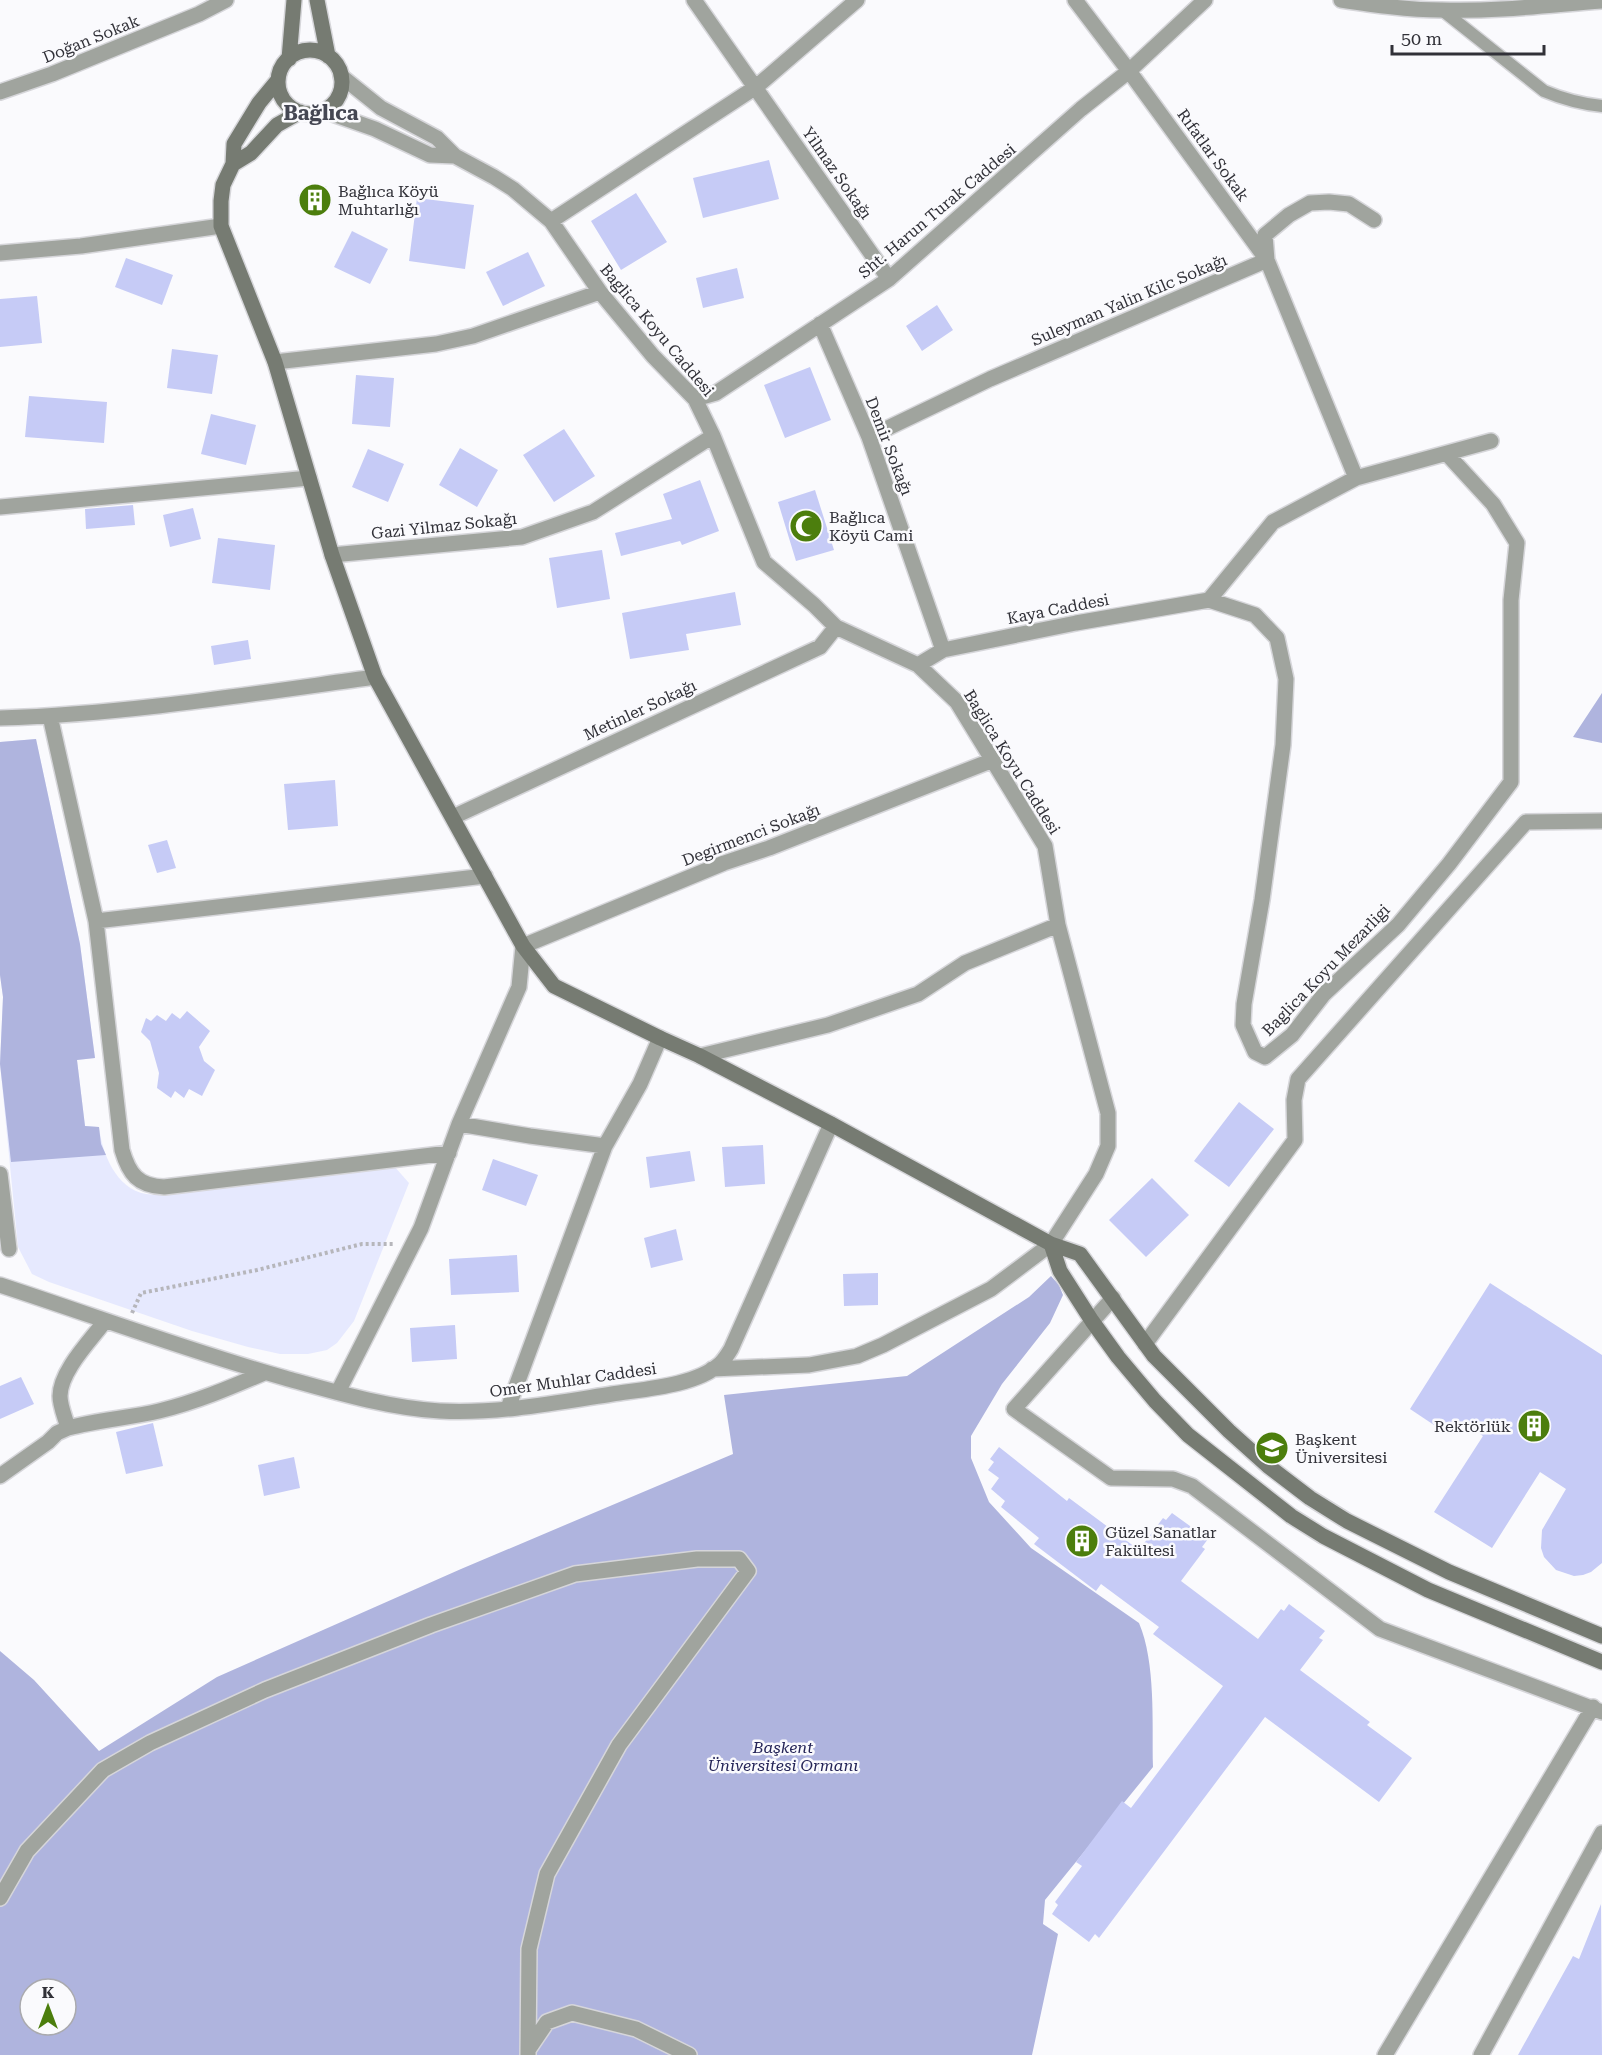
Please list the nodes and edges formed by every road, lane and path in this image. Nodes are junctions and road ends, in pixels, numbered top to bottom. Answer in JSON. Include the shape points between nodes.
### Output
{"nodes":[{"id":1,"x":226,"y":0,"type":"edge"},
{"id":2,"x":294,"y":0,"type":"edge"},
{"id":3,"x":317,"y":0,"type":"edge"},
{"id":4,"x":694,"y":0,"type":"edge"},
{"id":5,"x":857,"y":0,"type":"edge"},
{"id":6,"x":1075,"y":0,"type":"edge"},
{"id":7,"x":1205,"y":0,"type":"edge"},
{"id":8,"x":1341,"y":0,"type":"edge"},
{"id":9,"x":1602,"y":1,"type":"edge"},
{"id":10,"x":1442,"y":10,"type":"junction"},
{"id":11,"x":328,"y":56,"type":"junction"},
{"id":12,"x":289,"y":59,"type":"junction"},
{"id":13,"x":1129,"y":71,"type":"junction"},
{"id":14,"x":341,"y":76,"type":"junction"},
{"id":15,"x":278,"y":80,"type":"junction"},
{"id":16,"x":756,"y":87,"type":"junction"},
{"id":17,"x":0,"y":92,"type":"edge"},
{"id":18,"x":1602,"y":106,"type":"edge"},
{"id":19,"x":324,"y":111,"type":"junction"},
{"id":20,"x":300,"y":112,"type":"junction"},
{"id":21,"x":455,"y":156,"type":"junction"},
{"id":22,"x":233,"y":164,"type":"junction"},
{"id":23,"x":1374,"y":220,"type":"dead end"},
{"id":24,"x":551,"y":221,"type":"junction"},
{"id":25,"x":221,"y":226,"type":"junction"},
{"id":26,"x":0,"y":253,"type":"edge"},
{"id":27,"x":1267,"y":260,"type":"junction"},
{"id":28,"x":889,"y":279,"type":"junction"},
{"id":29,"x":600,"y":292,"type":"junction"},
{"id":30,"x":820,"y":324,"type":"junction"},
{"id":31,"x":275,"y":362,"type":"junction"},
{"id":32,"x":695,"y":399,"type":"junction"},
{"id":33,"x":713,"y":436,"type":"junction"},
{"id":34,"x":869,"y":437,"type":"junction"},
{"id":35,"x":1491,"y":441,"type":"dead end"},
{"id":36,"x":1448,"y":454,"type":"junction"},
{"id":37,"x":309,"y":478,"type":"junction"},
{"id":38,"x":1356,"y":478,"type":"junction"},
{"id":39,"x":0,"y":507,"type":"edge"},
{"id":40,"x":332,"y":555,"type":"junction"},
{"id":41,"x":1209,"y":600,"type":"junction"},
{"id":42,"x":836,"y":627,"type":"junction"},
{"id":43,"x":943,"y":650,"type":"junction"},
{"id":44,"x":918,"y":664,"type":"junction"},
{"id":45,"x":375,"y":677,"type":"junction"},
{"id":46,"x":50,"y":716,"type":"junction"},
{"id":47,"x":0,"y":718,"type":"edge"},
{"id":48,"x":993,"y":760,"type":"junction"},
{"id":49,"x":453,"y":817,"type":"junction"},
{"id":50,"x":1602,"y":821,"type":"edge"},
{"id":51,"x":485,"y":876,"type":"junction"},
{"id":52,"x":96,"y":921,"type":"junction"},
{"id":53,"x":1058,"y":925,"type":"junction"},
{"id":54,"x":523,"y":946,"type":"junction"},
{"id":55,"x":660,"y":1038,"type":"junction"},
{"id":56,"x":700,"y":1056,"type":"junction"},
{"id":57,"x":459,"y":1124,"type":"junction"},
{"id":58,"x":831,"y":1124,"type":"junction"},
{"id":59,"x":605,"y":1146,"type":"junction"},
{"id":60,"x":448,"y":1153,"type":"junction"},
{"id":61,"x":0,"y":1173,"type":"edge"},
{"id":62,"x":414,"y":1244,"type":"junction"},
{"id":63,"x":1051,"y":1244,"type":"junction"},
{"id":64,"x":9,"y":1249,"type":"dead end"},
{"id":65,"x":0,"y":1285,"type":"edge"},
{"id":66,"x":1113,"y":1298,"type":"junction"},
{"id":67,"x":105,"y":1321,"type":"junction"},
{"id":68,"x":1092,"y":1321,"type":"junction"},
{"id":69,"x":126,"y":1327,"type":"junction"},
{"id":70,"x":1145,"y":1344,"type":"junction"},
{"id":71,"x":712,"y":1369,"type":"junction"},
{"id":72,"x":264,"y":1372,"type":"junction"},
{"id":73,"x":338,"y":1392,"type":"junction"},
{"id":74,"x":508,"y":1408,"type":"junction"},
{"id":75,"x":68,"y":1428,"type":"junction"},
{"id":76,"x":0,"y":1476,"type":"edge"},
{"id":77,"x":1602,"y":1636,"type":"edge"},
{"id":78,"x":1602,"y":1662,"type":"edge"},
{"id":79,"x":1597,"y":1710,"type":"edge"},
{"id":80,"x":1602,"y":1833,"type":"edge"},
{"id":81,"x":0,"y":1898,"type":"edge"},
{"id":82,"x":528,"y":2053,"type":"edge"},
{"id":83,"x":689,"y":2055,"type":"edge"},
{"id":84,"x":1384,"y":2055,"type":"edge"},
{"id":85,"x":1480,"y":2055,"type":"edge"}],
"edges":[{"from":1,"to":17,"type":"street","name":"Doğan Sokak","via":[[168,27]]},
{"from":2,"to":12,"type":"street"},
{"from":3,"to":11,"type":"street"},
{"from":4,"to":16,"type":"street","name":"Yilmaz Sokağı"},
{"from":5,"to":16,"type":"street"},
{"from":6,"to":13,"type":"street","name":"Rıfatlar Sokak"},
{"from":7,"to":13,"type":"street","name":"Sht. Harun Turak Caddesi"},
{"from":8,"to":10,"type":"street"},
{"from":9,"to":10,"type":"street"},
{"from":10,"to":18,"type":"lane","via":[[1544,91],[1584,105]]},
{"from":11,"to":12,"type":"street","via":[[304,51]]},
{"from":11,"to":14,"type":"street"},
{"from":12,"to":15,"type":"street"},
{"from":13,"to":27,"type":"street","name":"Rıfatlar Sokak"},
{"from":13,"to":28,"type":"street","name":"Sht. Harun Turak Caddesi"},
{"from":14,"to":19,"type":"street","via":[[340,93]]},
{"from":14,"to":21,"type":"street","via":[[381,108],[437,138]]},
{"from":15,"to":20,"type":"street","via":[[282,97]]},
{"from":15,"to":22,"type":"street","via":[[243,127],[234,144]]},
{"from":16,"to":24,"type":"street"},
{"from":16,"to":28,"type":"street","name":"Yilmaz Sokağı"},
{"from":19,"to":20,"type":"street"},
{"from":19,"to":21,"type":"street","via":[[430,155]]},
{"from":20,"to":22,"type":"street","via":[[277,125],[251,153]]},
{"from":21,"to":24,"type":"street","name":"Baglica Koyu Caddesi","via":[[504,183]]},
{"from":22,"to":25,"type":"street","via":[[223,185]]},
{"from":23,"to":27,"type":"street","via":[[1349,204],[1310,203],[1289,214],[1265,235]]},
{"from":24,"to":29,"type":"street","name":"Baglica Koyu Caddesi"},
{"from":25,"to":26,"type":"street"},
{"from":25,"to":31,"type":"street"},
{"from":27,"to":34,"type":"street","name":"Suleyman Yalin Kilc Sokağı","via":[[990,379]]},
{"from":27,"to":38,"type":"street"},
{"from":28,"to":30,"type":"street","name":"Sht. Harun Turak Caddesi"},
{"from":29,"to":31,"type":"street","via":[[472,336],[436,344]]},
{"from":29,"to":32,"type":"street","name":"Baglica Koyu Caddesi"},
{"from":30,"to":32,"type":"street","name":"Sht. Harun Turak Caddesi","via":[[716,393]]},
{"from":30,"to":34,"type":"street","name":"Demir Sokağı"},
{"from":31,"to":37,"type":"street"},
{"from":32,"to":33,"type":"street","name":"Baglica Koyu Caddesi"},
{"from":33,"to":40,"type":"street","name":"Gazi Yilmaz Sokağı","via":[[592,512],[522,537]]},
{"from":33,"to":42,"type":"street","name":"Baglica Koyu Caddesi","via":[[764,562]]},
{"from":34,"to":43,"type":"street","name":"Demir Sokağı"},
{"from":35,"to":36,"type":"street"},
{"from":36,"to":38,"type":"street"},
{"from":36,"to":41,"type":"street","name":"Baglica Koyu Mezarligi","via":[[1493,504],[1517,543],[1511,600],[1511,782],[1398,925],[1324,994],[1292,1035],[1265,1057],[1255,1052],[1243,1025],[1244,1004],[1265,878],[1286,679],[1277,638],[1255,615]]},
{"from":37,"to":39,"type":"street"},
{"from":37,"to":40,"type":"street"},
{"from":38,"to":41,"type":"street","via":[[1273,522]]},
{"from":40,"to":45,"type":"street"},
{"from":41,"to":43,"type":"street","name":"Kaya Caddesi"},
{"from":42,"to":44,"type":"street","name":"Baglica Koyu Caddesi"},
{"from":42,"to":49,"type":"street","name":"Metinler Sokağı","via":[[820,647]]},
{"from":43,"to":44,"type":"street","name":"Kaya Caddesi"},
{"from":44,"to":48,"type":"street","name":"Baglica Koyu Caddesi","via":[[957,702]]},
{"from":45,"to":46,"type":"street","via":[[220,699]]},
{"from":45,"to":49,"type":"street"},
{"from":46,"to":47,"type":"street"},
{"from":46,"to":52,"type":"street"},
{"from":48,"to":53,"type":"street","name":"Baglica Koyu Caddesi","via":[[1045,846]]},
{"from":48,"to":54,"type":"street","name":"Degirmenci Sokağı","via":[[724,863]]},
{"from":49,"to":51,"type":"street"},
{"from":50,"to":70,"type":"street","via":[[1526,822],[1298,1079],[1295,1140]]},
{"from":51,"to":52,"type":"street"},
{"from":51,"to":54,"type":"street"},
{"from":52,"to":60,"type":"street","via":[[122,1150],[126,1164],[142,1182],[157,1187],[190,1185]]},
{"from":53,"to":56,"type":"street","via":[[965,963],[918,994],[828,1025]]},
{"from":53,"to":63,"type":"street","name":"Baglica Koyu Caddesi","via":[[1107,1113],[1107,1146],[1096,1173]]},
{"from":54,"to":55,"type":"street","via":[[554,986]]},
{"from":54,"to":57,"type":"street","via":[[519,987]]},
{"from":55,"to":56,"type":"street"},
{"from":55,"to":59,"type":"street","via":[[640,1084]]},
{"from":56,"to":58,"type":"street"},
{"from":57,"to":59,"type":"street"},
{"from":57,"to":60,"type":"street"},
{"from":58,"to":63,"type":"street"},
{"from":58,"to":71,"type":"street","name":"Omer Muhlar Caddesi","via":[[731,1349]]},
{"from":59,"to":74,"type":"street"},
{"from":60,"to":62,"type":"street"},
{"from":61,"to":64,"type":"street"},
{"from":62,"to":69,"type":"path","via":[[362,1244],[141,1293]]},
{"from":62,"to":73,"type":"street"},
{"from":63,"to":66,"type":"street","via":[[1080,1254]]},
{"from":63,"to":68,"type":"street","via":[[1060,1271]]},
{"from":63,"to":71,"type":"street","name":"Baglica Koyu Caddesi","via":[[991,1289],[857,1356],[809,1365]]},
{"from":65,"to":67,"type":"street","name":"Omer Muhlar Caddesi"},
{"from":66,"to":68,"type":"street"},
{"from":66,"to":70,"type":"street"},
{"from":67,"to":69,"type":"street","name":"Omer Muhlar Caddesi"},
{"from":67,"to":75,"type":"street","via":[[62,1382],[60,1399]]},
{"from":68,"to":78,"type":"street","via":[[1155,1401],[1188,1435],[1291,1516],[1428,1590]]},
{"from":68,"to":79,"type":"street","via":[[1014,1409],[1111,1478],[1173,1479],[1192,1486],[1380,1629]]},
{"from":69,"to":72,"type":"street","name":"Omer Muhlar Caddesi"},
{"from":70,"to":77,"type":"street","via":[[1228,1431],[1310,1498],[1449,1572]]},
{"from":71,"to":74,"type":"street","name":"Omer Muhlar Caddesi","via":[[685,1381],[655,1387]]},
{"from":72,"to":73,"type":"street","name":"Omer Muhlar Caddesi"},
{"from":72,"to":75,"type":"street","via":[[185,1404]]},
{"from":73,"to":74,"type":"street","name":"Omer Muhlar Caddesi","via":[[440,1411]]},
{"from":75,"to":76,"type":"street","via":[[57,1432]]},
{"from":79,"to":84,"type":"street"},
{"from":80,"to":85,"type":"street"},
{"from":81,"to":82,"type":"street","via":[[27,1851],[103,1770],[150,1743],[265,1690],[575,1574],[697,1559],[739,1559],[748,1571],[619,1745],[547,1874],[529,1949]]},
{"from":82,"to":83,"type":"street","via":[[547,2022],[572,2013],[636,2029]]}]}
